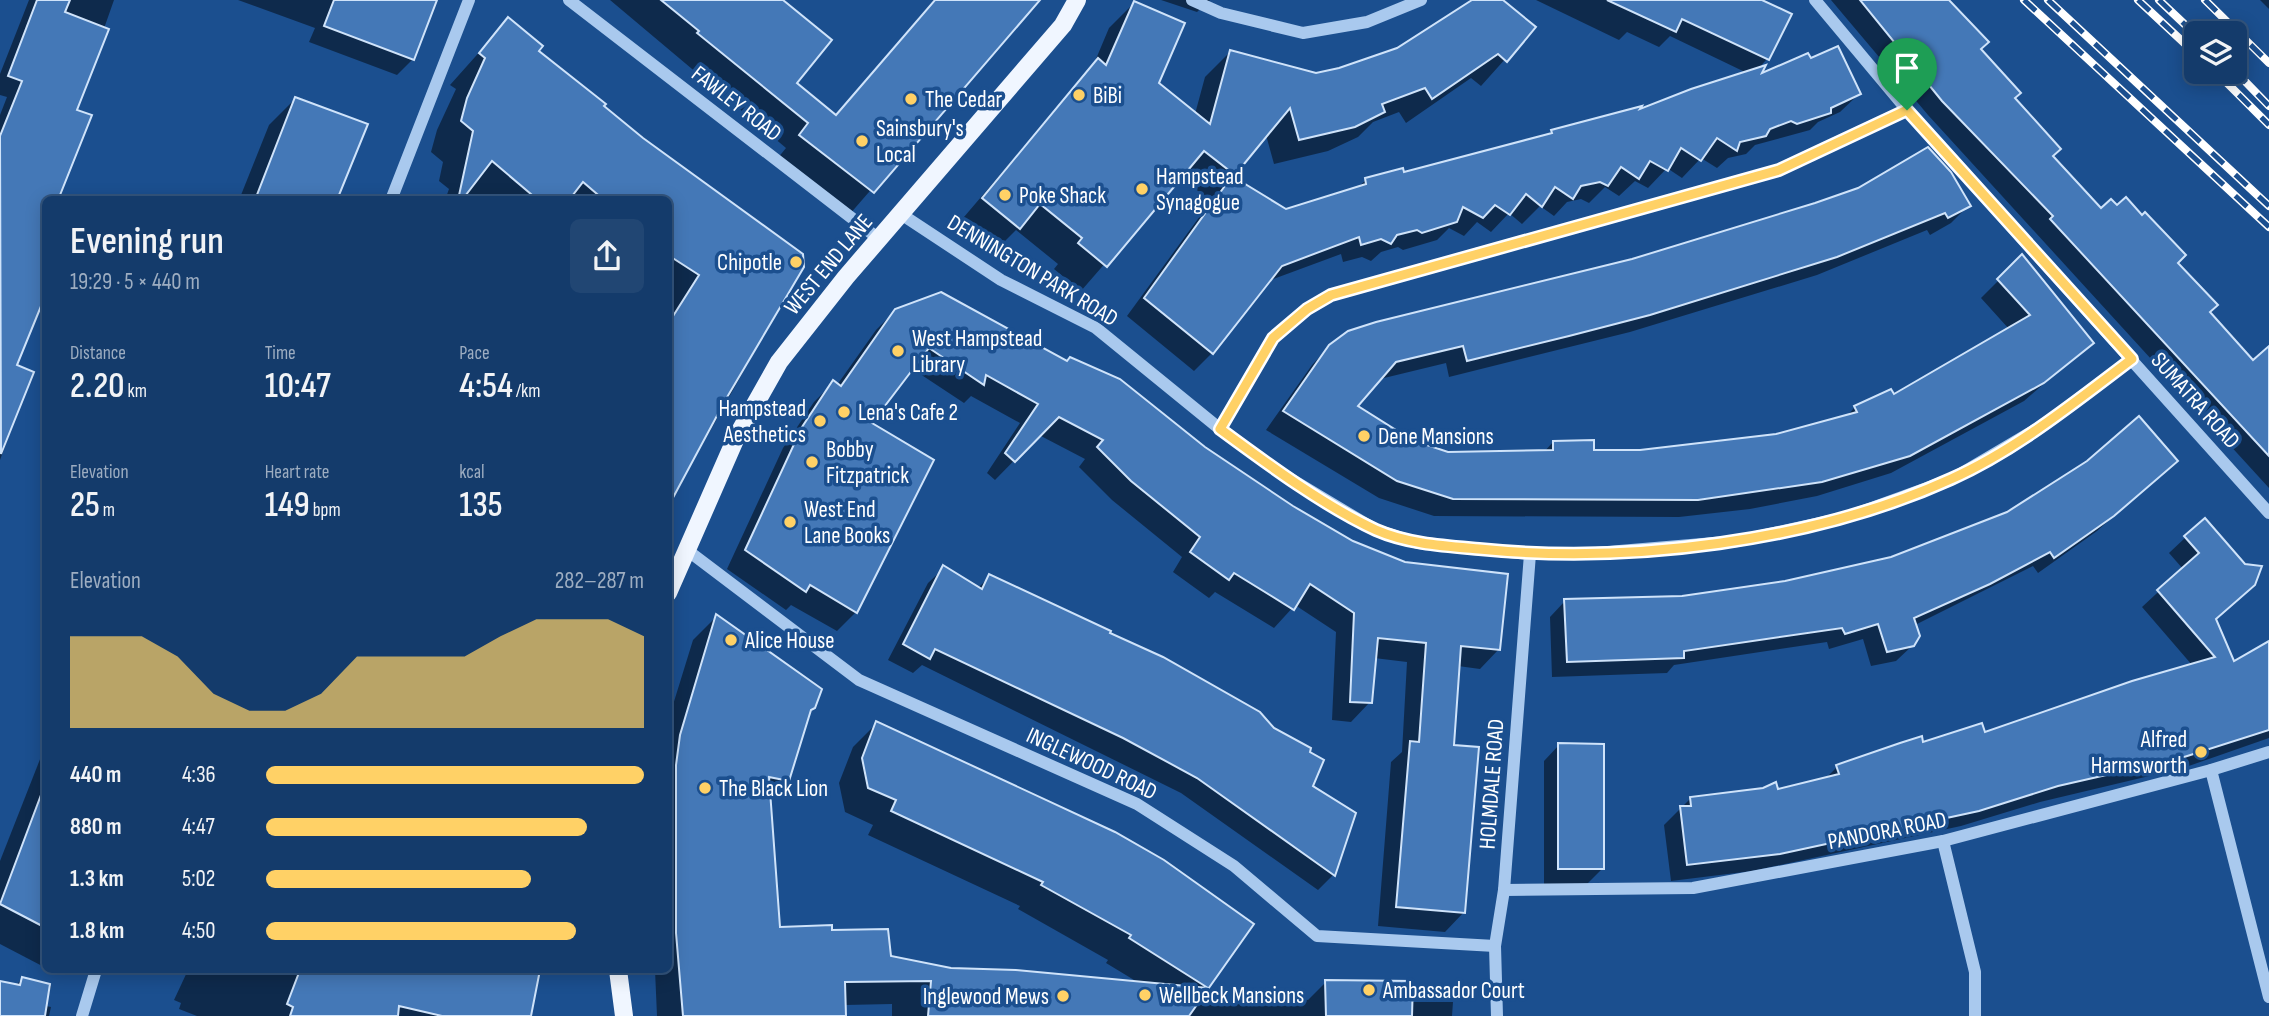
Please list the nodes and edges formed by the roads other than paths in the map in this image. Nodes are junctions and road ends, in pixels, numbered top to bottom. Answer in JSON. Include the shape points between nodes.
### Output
{"nodes":[{"id":1,"x":469,"y":0,"type":"edge"},
{"id":2,"x":569,"y":0,"type":"edge"},
{"id":3,"x":1077,"y":0,"type":"edge"},
{"id":4,"x":1192,"y":0,"type":"edge"},
{"id":5,"x":1421,"y":0,"type":"edge"},
{"id":6,"x":1815,"y":0,"type":"edge"},
{"id":7,"x":1907,"y":110,"type":"junction"},
{"id":8,"x":393,"y":196,"type":"edge"},
{"id":9,"x":901,"y":214,"type":"junction"},
{"id":10,"x":879,"y":239,"type":"junction"},
{"id":11,"x":2132,"y":359,"type":"junction"},
{"id":12,"x":1220,"y":429,"type":"junction"},
{"id":13,"x":2269,"y":513,"type":"edge"},
{"id":14,"x":687,"y":550,"type":"junction"},
{"id":15,"x":1530,"y":554,"type":"junction"},
{"id":16,"x":672,"y":584,"type":"edge"},
{"id":17,"x":2269,"y":752,"type":"edge"},
{"id":18,"x":2211,"y":770,"type":"junction"},
{"id":19,"x":1943,"y":841,"type":"junction"},
{"id":20,"x":1504,"y":890,"type":"junction"},
{"id":21,"x":1495,"y":946,"type":"junction"},
{"id":22,"x":95,"y":973,"type":"edge"},
{"id":23,"x":618,"y":973,"type":"edge"},
{"id":24,"x":2269,"y":998,"type":"edge"},
{"id":25,"x":82,"y":1016,"type":"edge"},
{"id":26,"x":624,"y":1016,"type":"edge"},
{"id":27,"x":1497,"y":1016,"type":"edge"},
{"id":28,"x":1975,"y":1016,"type":"edge"}],
"edges":[{"from":1,"to":8,"type":"street"},
{"from":2,"to":10,"type":"street","name":"FAWLEY ROAD"},
{"from":3,"to":9,"type":"main road","name":"WEST END LANE","via":[[1063,25]]},
{"from":4,"to":5,"type":"street","via":[[1221,13],[1303,33],[1367,22]]},
{"from":6,"to":7,"type":"street","name":"SUMATRA ROAD"},
{"from":7,"to":11,"type":"street","name":"SUMATRA ROAD"},
{"from":7,"to":12,"type":"street","via":[[1779,170],[1331,295],[1273,338]]},
{"from":9,"to":10,"type":"main road","name":"WEST END LANE"},
{"from":9,"to":12,"type":"street","name":"DENNINGTON PARK ROAD","via":[[1001,280],[1096,328]]},
{"from":10,"to":14,"type":"main road","name":"WEST END LANE","via":[[779,362],[736,440]]},
{"from":11,"to":13,"type":"street","name":"SUMATRA ROAD"},
{"from":11,"to":15,"type":"street","name":"DENNINGTON PARK ROAD","via":[[2045,424],[1952,479],[1847,517],[1738,541]]},
{"from":12,"to":15,"type":"street","name":"DENNINGTON PARK ROAD","via":[[1279,472],[1376,530],[1418,543]]},
{"from":14,"to":16,"type":"main road","name":"WEST END LANE"},
{"from":14,"to":21,"type":"street","name":"INGLEWOOD ROAD","via":[[859,680],[1137,804],[1234,866],[1317,936]]},
{"from":15,"to":20,"type":"street","name":"HOLMDALE ROAD"},
{"from":17,"to":18,"type":"street","name":"PANDORA ROAD"},
{"from":18,"to":19,"type":"street","name":"PANDORA ROAD"},
{"from":18,"to":24,"type":"street"},
{"from":19,"to":20,"type":"street","name":"PANDORA ROAD","via":[[1693,888]]},
{"from":19,"to":28,"type":"street","via":[[1975,972]]},
{"from":20,"to":21,"type":"street","name":"HOLMDALE ROAD"},
{"from":21,"to":27,"type":"street","name":"HOLMDALE ROAD"},
{"from":22,"to":25,"type":"street"},
{"from":23,"to":26,"type":"main road"}]}
